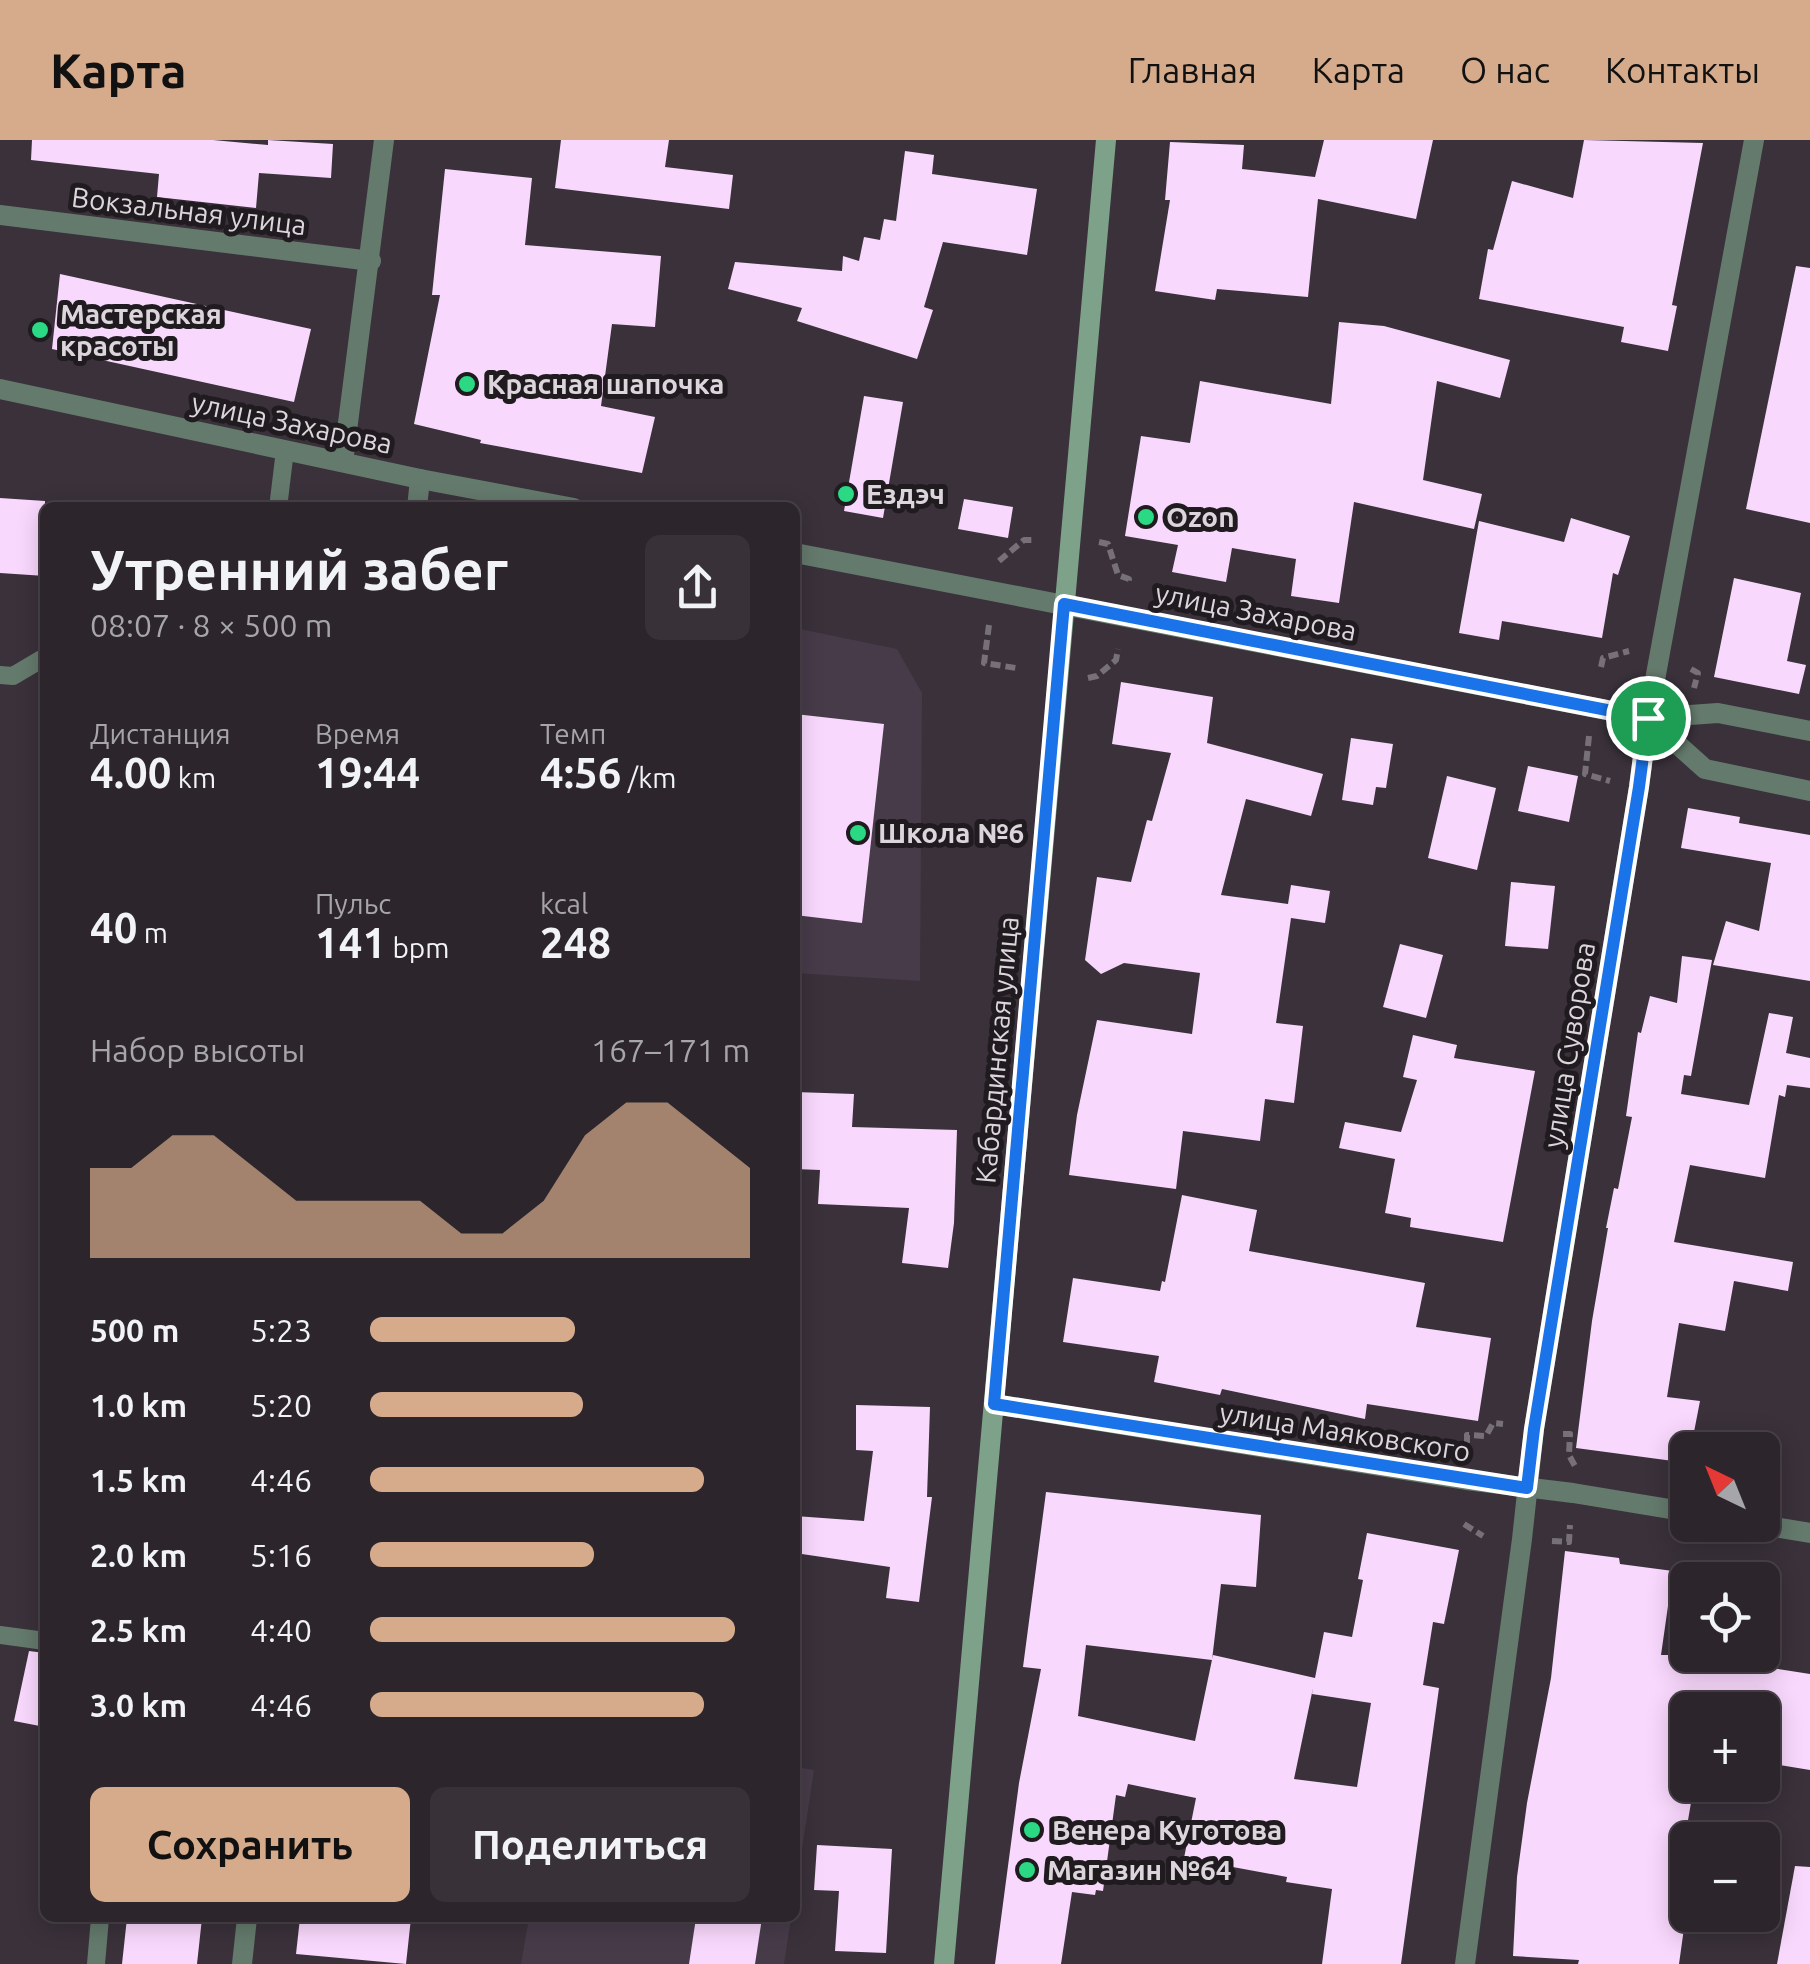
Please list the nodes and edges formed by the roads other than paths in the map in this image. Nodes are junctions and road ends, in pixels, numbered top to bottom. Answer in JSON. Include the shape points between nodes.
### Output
{"nodes":[{"id":1,"x":384,"y":140,"type":"edge"},
{"id":2,"x":1106,"y":140,"type":"edge"},
{"id":3,"x":1754,"y":140,"type":"edge"},
{"id":4,"x":0,"y":215,"type":"edge"},
{"id":5,"x":371,"y":261,"type":"junction"},
{"id":6,"x":0,"y":389,"type":"edge"},
{"id":7,"x":285,"y":450,"type":"junction"},
{"id":8,"x":343,"y":462,"type":"junction"},
{"id":9,"x":420,"y":479,"type":"junction"},
{"id":10,"x":279,"y":502,"type":"edge"},
{"id":11,"x":417,"y":502,"type":"edge"},
{"id":12,"x":542,"y":502,"type":"edge"},
{"id":13,"x":800,"y":554,"type":"edge"},
{"id":14,"x":1064,"y":604,"type":"junction"},
{"id":15,"x":40,"y":660,"type":"edge"},
{"id":16,"x":0,"y":674,"type":"edge"},
{"id":17,"x":1648,"y":718,"type":"junction"},
{"id":18,"x":1810,"y":731,"type":"edge"},
{"id":19,"x":1810,"y":791,"type":"edge"},
{"id":20,"x":994,"y":1404,"type":"junction"},
{"id":21,"x":1527,"y":1488,"type":"junction"},
{"id":22,"x":1670,"y":1509,"type":"edge"},
{"id":23,"x":1780,"y":1527,"type":"edge"},
{"id":24,"x":1810,"y":1532,"type":"edge"},
{"id":25,"x":0,"y":1636,"type":"edge"},
{"id":26,"x":40,"y":1640,"type":"edge"},
{"id":27,"x":100,"y":1922,"type":"edge"},
{"id":28,"x":247,"y":1922,"type":"edge"},
{"id":29,"x":96,"y":1964,"type":"edge"},
{"id":30,"x":242,"y":1964,"type":"edge"},
{"id":31,"x":944,"y":1964,"type":"edge"},
{"id":32,"x":1465,"y":1964,"type":"edge"}],
"edges":[{"from":1,"to":5,"type":"street"},
{"from":2,"to":14,"type":"street","name":"Кабардинская улица"},
{"from":3,"to":17,"type":"street","name":"улица Суворова"},
{"from":4,"to":5,"type":"street","name":"Вокзальная улица"},
{"from":5,"to":8,"type":"street"},
{"from":6,"to":7,"type":"street","name":"улица Захарова"},
{"from":7,"to":8,"type":"street","name":"улица Захарова"},
{"from":7,"to":10,"type":"lane"},
{"from":8,"to":9,"type":"street","name":"улица Захарова"},
{"from":9,"to":11,"type":"street"},
{"from":9,"to":12,"type":"street","name":"улица Захарова"},
{"from":13,"to":14,"type":"street","name":"улица Захарова"},
{"from":14,"to":17,"type":"street","name":"улица Захарова"},
{"from":14,"to":20,"type":"street","name":"Кабардинская улица"},
{"from":15,"to":16,"type":"lane","via":[[13,676]]},
{"from":17,"to":18,"type":"street","name":"улица Захарова","via":[[1718,713]]},
{"from":17,"to":19,"type":"street","via":[[1705,769]]},
{"from":17,"to":21,"type":"street","name":"улица Суворова"},
{"from":20,"to":21,"type":"street","name":"улица Маяковского"},
{"from":20,"to":31,"type":"street","name":"Кабардинская улица"},
{"from":21,"to":22,"type":"street","name":"улица Маяковского"},
{"from":21,"to":32,"type":"street","name":"улица Суворова"},
{"from":23,"to":24,"type":"street"},
{"from":25,"to":26,"type":"lane"},
{"from":27,"to":29,"type":"lane"},
{"from":28,"to":30,"type":"street"}]}
